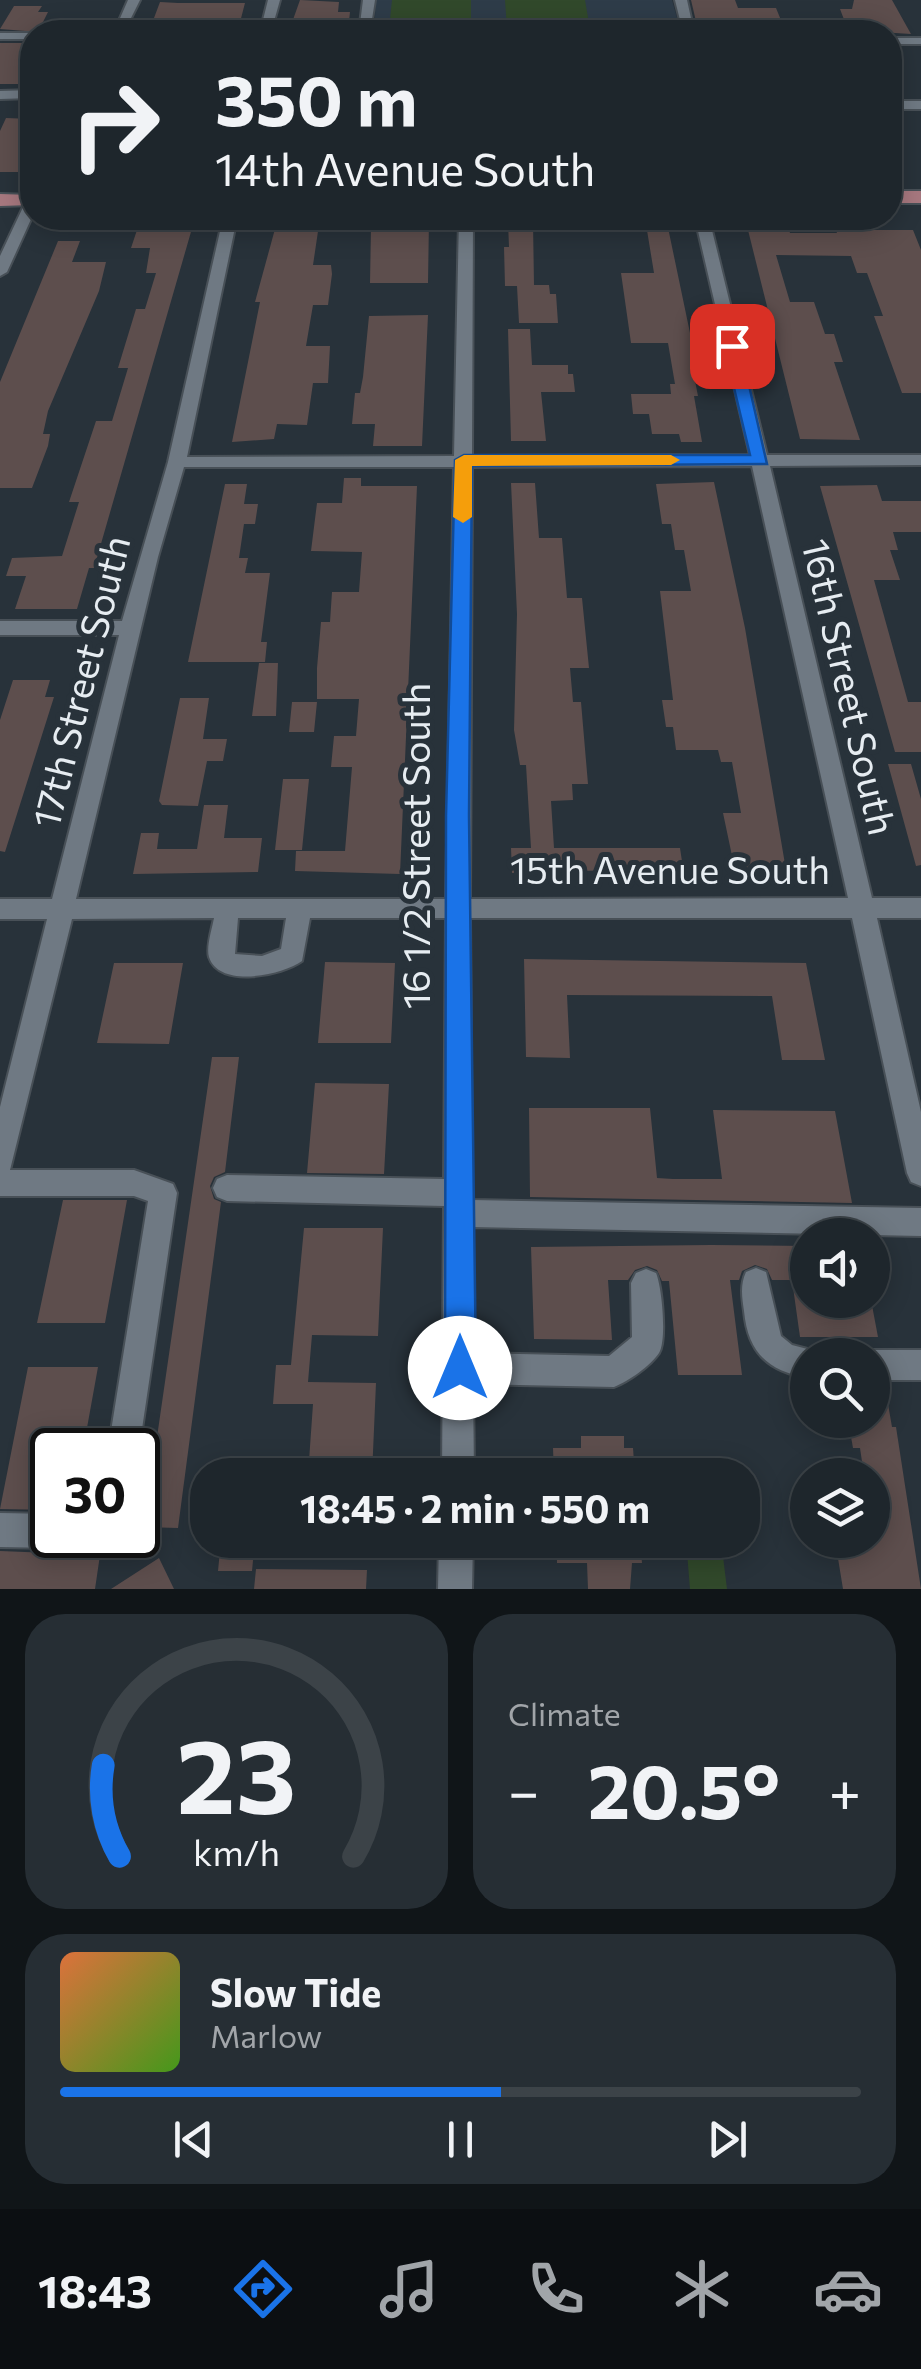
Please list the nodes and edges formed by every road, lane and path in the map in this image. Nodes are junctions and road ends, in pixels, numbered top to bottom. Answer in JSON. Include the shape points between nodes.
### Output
{"nodes":[{"id":1,"x":20,"y":228,"type":"edge"},
{"id":2,"x":227,"y":230,"type":"edge"},
{"id":3,"x":466,"y":230,"type":"edge"},
{"id":4,"x":705,"y":230,"type":"edge"},
{"id":5,"x":0,"y":272,"type":"edge"},
{"id":6,"x":464,"y":460,"type":"junction"},
{"id":7,"x":760,"y":460,"type":"junction"},
{"id":8,"x":921,"y":460,"type":"edge"},
{"id":9,"x":177,"y":462,"type":"junction"},
{"id":10,"x":0,"y":628,"type":"edge"},
{"id":11,"x":131,"y":628,"type":"junction"},
{"id":12,"x":228,"y":906,"type":"junction"},
{"id":13,"x":862,"y":908,"type":"junction"},
{"id":14,"x":921,"y":908,"type":"edge"},
{"id":15,"x":0,"y":909,"type":"edge"},
{"id":16,"x":62,"y":909,"type":"junction"},
{"id":17,"x":299,"y":909,"type":"junction"},
{"id":18,"x":458,"y":909,"type":"junction"},
{"id":19,"x":0,"y":1162,"type":"edge"},
{"id":20,"x":921,"y":1174,"type":"edge"},
{"id":21,"x":0,"y":1182,"type":"edge"},
{"id":22,"x":228,"y":1188,"type":"dead end"},
{"id":23,"x":460,"y":1203,"type":"junction"},
{"id":24,"x":921,"y":1222,"type":"edge"},
{"id":25,"x":756,"y":1282,"type":"dead end"},
{"id":26,"x":646,"y":1284,"type":"dead end"},
{"id":27,"x":790,"y":1361,"type":"edge"},
{"id":28,"x":890,"y":1365,"type":"edge"},
{"id":29,"x":921,"y":1365,"type":"edge"},
{"id":30,"x":460,"y":1368,"type":"junction"},
{"id":31,"x":127,"y":1428,"type":"edge"},
{"id":32,"x":458,"y":1458,"type":"edge"},
{"id":33,"x":0,"y":1530,"type":"edge"},
{"id":34,"x":30,"y":1531,"type":"edge"},
{"id":35,"x":455,"y":1558,"type":"edge"},
{"id":36,"x":454,"y":1589,"type":"edge"}],
"edges":[{"from":1,"to":5,"type":"street"},
{"from":2,"to":9,"type":"street","name":"17th Street South"},
{"from":3,"to":6,"type":"street","name":"16 1/2 Street South"},
{"from":4,"to":7,"type":"street","name":"16th Street South"},
{"from":6,"to":7,"type":"street"},
{"from":6,"to":9,"type":"street"},
{"from":6,"to":18,"type":"street","name":"16 1/2 Street South"},
{"from":7,"to":8,"type":"street"},
{"from":7,"to":13,"type":"street","name":"16th Street South"},
{"from":9,"to":11,"type":"street","name":"17th Street South"},
{"from":10,"to":11,"type":"street"},
{"from":11,"to":16,"type":"street","name":"17th Street South"},
{"from":12,"to":16,"type":"street","name":"15th Avenue South"},
{"from":12,"to":17,"type":"street","name":"15th Avenue South"},
{"from":12,"to":17,"type":"street","via":[[220,955],[239,965],[275,966],[293,954]]},
{"from":13,"to":14,"type":"street","name":"15th Avenue South"},
{"from":13,"to":18,"type":"street","name":"15th Avenue South"},
{"from":13,"to":20,"type":"street","name":"16th Street South"},
{"from":15,"to":16,"type":"street","name":"15th Avenue South"},
{"from":16,"to":19,"type":"street","name":"17th Street South"},
{"from":17,"to":18,"type":"street","name":"15th Avenue South"},
{"from":18,"to":23,"type":"street","name":"16 1/2 Street South"},
{"from":21,"to":31,"type":"street","via":[[134,1183],[163,1193]]},
{"from":22,"to":23,"type":"street"},
{"from":23,"to":24,"type":"street"},
{"from":23,"to":30,"type":"street","name":"16 1/2 Street South"},
{"from":25,"to":27,"type":"street","via":[[769,1349]]},
{"from":26,"to":30,"type":"street","via":[[647,1344],[614,1372]]},
{"from":28,"to":29,"type":"street"},
{"from":30,"to":32,"type":"street","name":"16 1/2 Street South"},
{"from":33,"to":34,"type":"street"},
{"from":35,"to":36,"type":"street"}]}
